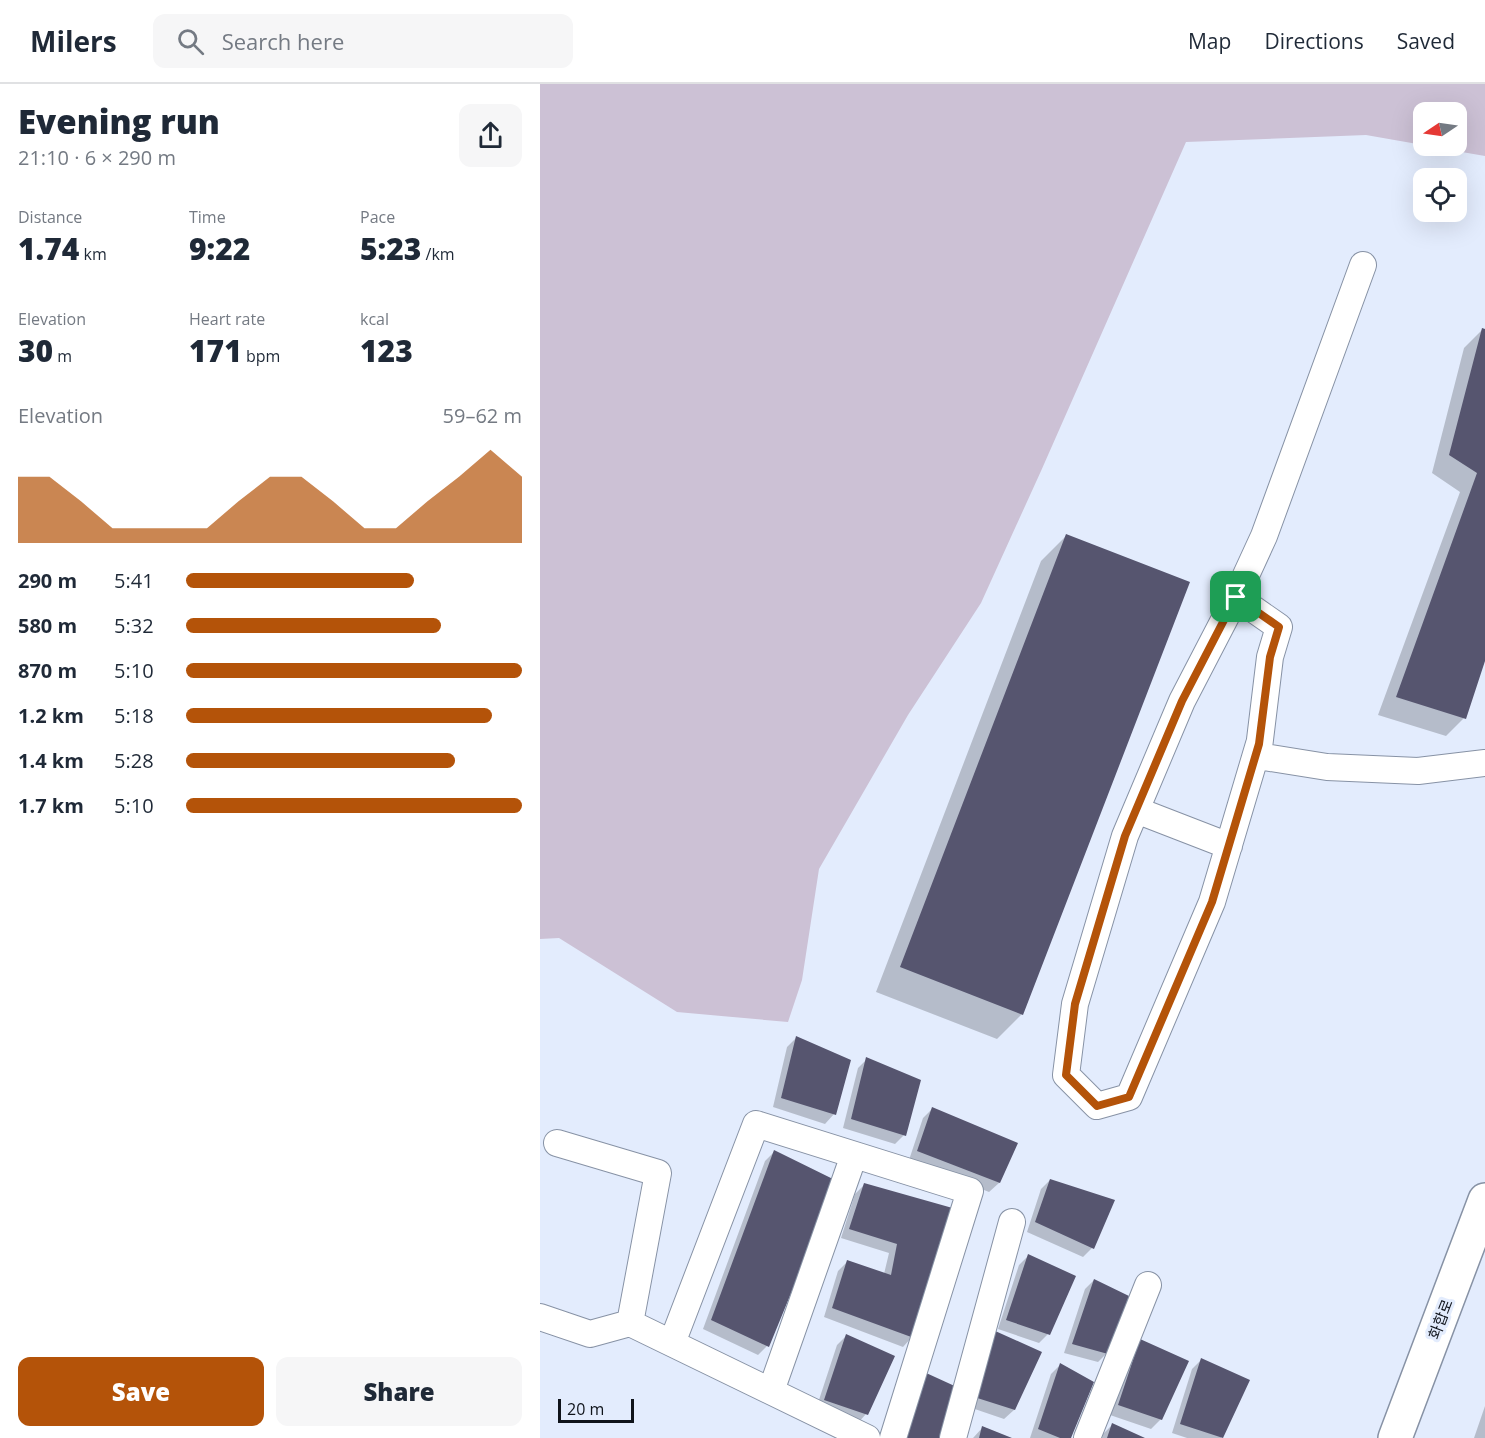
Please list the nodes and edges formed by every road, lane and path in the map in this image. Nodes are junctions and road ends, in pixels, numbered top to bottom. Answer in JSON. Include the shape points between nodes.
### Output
{"nodes":[{"id":1,"x":1363,"y":265,"type":"dead end"},
{"id":2,"x":1236,"y":597,"type":"junction"},
{"id":3,"x":1259,"y":744,"type":"junction"},
{"id":4,"x":1485,"y":764,"type":"edge"},
{"id":5,"x":1136,"y":810,"type":"junction"},
{"id":6,"x":1228,"y":846,"type":"junction"},
{"id":7,"x":557,"y":1143,"type":"dead end"},
{"id":8,"x":854,"y":1155,"type":"junction"},
{"id":9,"x":1485,"y":1200,"type":"edge"},
{"id":10,"x":1012,"y":1222,"type":"dead end"},
{"id":11,"x":1148,"y":1285,"type":"dead end"},
{"id":12,"x":540,"y":1317,"type":"edge"},
{"id":13,"x":630,"y":1323,"type":"junction"},
{"id":14,"x":672,"y":1343,"type":"junction"},
{"id":15,"x":771,"y":1391,"type":"junction"},
{"id":16,"x":867,"y":1438,"type":"edge"},
{"id":17,"x":892,"y":1438,"type":"edge"},
{"id":18,"x":953,"y":1438,"type":"edge"},
{"id":19,"x":1087,"y":1438,"type":"edge"},
{"id":20,"x":1395,"y":1438,"type":"edge"}],
"edges":[{"from":1,"to":2,"type":"street","via":[[1264,536]]},
{"from":2,"to":3,"type":"street","via":[[1279,627],[1270,657]]},
{"from":2,"to":5,"type":"street","via":[[1182,701]]},
{"from":3,"to":4,"type":"street","via":[[1258,756],[1327,768],[1418,771]]},
{"from":3,"to":6,"type":"street"},
{"from":5,"to":6,"type":"street"},
{"from":5,"to":6,"type":"street","via":[[1075,1004],[1066,1075],[1097,1106],[1129,1097],[1212,902]]},
{"from":7,"to":13,"type":"street","via":[[658,1173]]},
{"from":8,"to":14,"type":"street","via":[[756,1124]]},
{"from":8,"to":15,"type":"street"},
{"from":8,"to":17,"type":"street","via":[[970,1191]]},
{"from":9,"to":20,"type":"main road","name":"화합로"},
{"from":10,"to":18,"type":"street"},
{"from":11,"to":19,"type":"street"},
{"from":12,"to":13,"type":"street","via":[[590,1334]]},
{"from":13,"to":14,"type":"street"},
{"from":14,"to":15,"type":"street"},
{"from":15,"to":16,"type":"street"}]}
